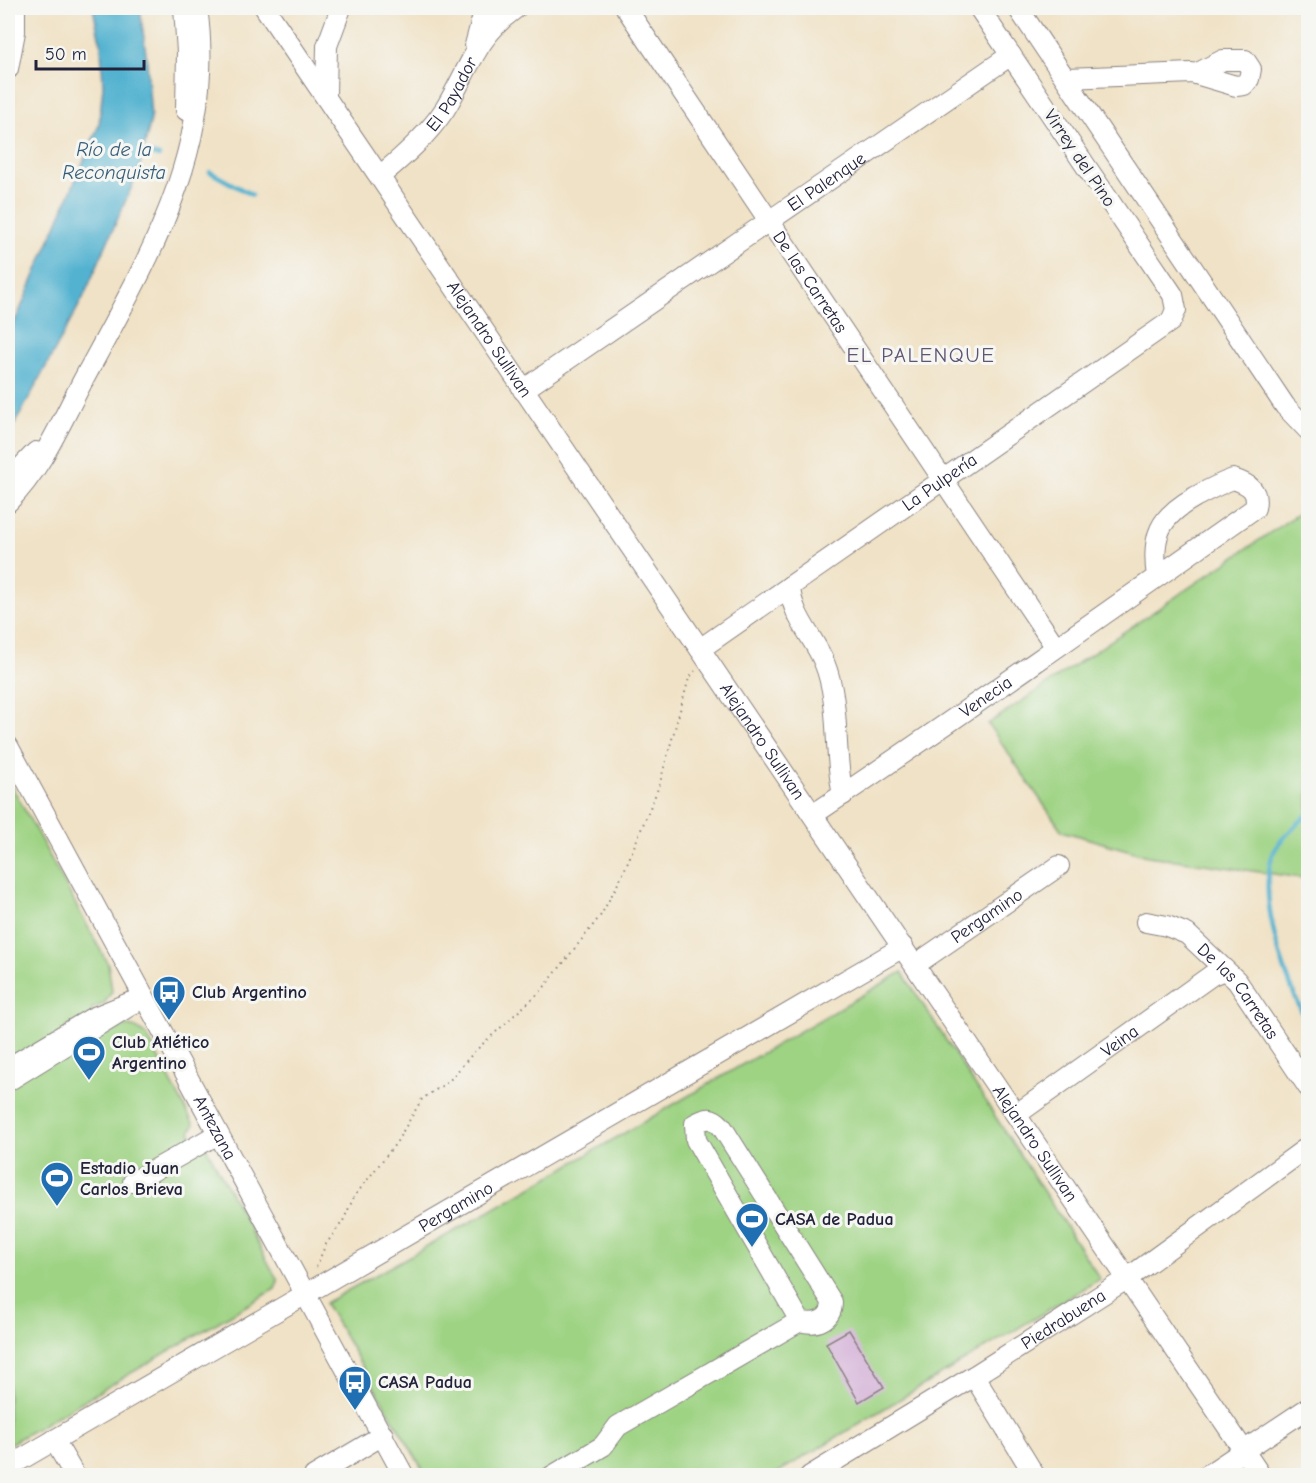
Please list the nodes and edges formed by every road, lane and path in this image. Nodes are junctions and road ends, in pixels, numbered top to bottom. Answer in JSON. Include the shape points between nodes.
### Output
{"nodes":[{"id":1,"x":15,"y":8,"type":"edge"},
{"id":2,"x":184,"y":8,"type":"edge"},
{"id":3,"x":210,"y":8,"type":"edge"},
{"id":4,"x":265,"y":8,"type":"edge"},
{"id":5,"x":341,"y":8,"type":"edge"},
{"id":6,"x":485,"y":8,"type":"edge"},
{"id":7,"x":516,"y":8,"type":"edge"},
{"id":8,"x":626,"y":8,"type":"edge"},
{"id":9,"x":979,"y":8,"type":"edge"},
{"id":10,"x":1018,"y":8,"type":"edge"},
{"id":11,"x":198,"y":16,"type":"edge"},
{"id":12,"x":328,"y":39,"type":"junction"},
{"id":13,"x":295,"y":51,"type":"junction"},
{"id":14,"x":474,"y":51,"type":"junction"},
{"id":15,"x":1011,"y":55,"type":"junction"},
{"id":16,"x":8,"y":69,"type":"edge"},
{"id":17,"x":1196,"y":74,"type":"dead end"},
{"id":18,"x":1067,"y":78,"type":"junction"},
{"id":19,"x":326,"y":95,"type":"junction"},
{"id":20,"x":380,"y":176,"type":"junction"},
{"id":21,"x":181,"y":179,"type":"junction"},
{"id":22,"x":770,"y":220,"type":"junction"},
{"id":23,"x":1176,"y":310,"type":"joint"},
{"id":24,"x":523,"y":390,"type":"junction"},
{"id":25,"x":61,"y":423,"type":"junction"},
{"id":26,"x":1308,"y":430,"type":"edge"},
{"id":27,"x":8,"y":481,"type":"edge"},
{"id":28,"x":943,"y":481,"type":"junction"},
{"id":29,"x":8,"y":502,"type":"edge"},
{"id":30,"x":1157,"y":577,"type":"junction"},
{"id":31,"x":790,"y":586,"type":"junction"},
{"id":32,"x":1055,"y":646,"type":"junction"},
{"id":33,"x":703,"y":654,"type":"junction"},
{"id":34,"x":8,"y":746,"type":"edge"},
{"id":35,"x":843,"y":795,"type":"junction"},
{"id":36,"x":814,"y":814,"type":"junction"},
{"id":37,"x":1059,"y":866,"type":"dead end"},
{"id":38,"x":1146,"y":921,"type":"dead end"},
{"id":39,"x":903,"y":947,"type":"junction"},
{"id":40,"x":915,"y":965,"type":"junction"},
{"id":41,"x":1224,"y":970,"type":"junction"},
{"id":42,"x":144,"y":997,"type":"junction"},
{"id":43,"x":8,"y":1068,"type":"edge"},
{"id":44,"x":8,"y":1081,"type":"edge"},
{"id":45,"x":1308,"y":1087,"type":"edge"},
{"id":46,"x":1017,"y":1114,"type":"junction"},
{"id":47,"x":218,"y":1134,"type":"junction"},
{"id":48,"x":1308,"y":1147,"type":"edge"},
{"id":49,"x":133,"y":1182,"type":"dead end"},
{"id":50,"x":1128,"y":1278,"type":"junction"},
{"id":51,"x":304,"y":1294,"type":"junction"},
{"id":52,"x":800,"y":1321,"type":"junction"},
{"id":53,"x":974,"y":1376,"type":"junction"},
{"id":54,"x":1308,"y":1408,"type":"edge"},
{"id":55,"x":383,"y":1435,"type":"junction"},
{"id":56,"x":54,"y":1440,"type":"junction"},
{"id":57,"x":1245,"y":1452,"type":"junction"},
{"id":58,"x":8,"y":1467,"type":"edge"},
{"id":59,"x":836,"y":1469,"type":"edge"},
{"id":60,"x":75,"y":1476,"type":"edge"},
{"id":61,"x":314,"y":1476,"type":"edge"},
{"id":62,"x":404,"y":1476,"type":"edge"},
{"id":63,"x":552,"y":1476,"type":"edge"},
{"id":64,"x":810,"y":1476,"type":"edge"},
{"id":65,"x":1035,"y":1476,"type":"edge"},
{"id":66,"x":1206,"y":1476,"type":"edge"},
{"id":67,"x":1261,"y":1476,"type":"edge"}],
"edges":[{"from":1,"to":16,"type":"street"},
{"from":2,"to":21,"type":"street","via":[[187,91]]},
{"from":3,"to":11,"type":"street"},
{"from":4,"to":13,"type":"street","name":"Alejandro Sullivan"},
{"from":5,"to":12,"type":"street"},
{"from":6,"to":14,"type":"street"},
{"from":7,"to":14,"type":"street","name":"El Payador"},
{"from":8,"to":22,"type":"street","name":"De las Carretas"},
{"from":9,"to":15,"type":"street","name":"Virrey del Pino"},
{"from":10,"to":18,"type":"street"},
{"from":11,"to":21,"type":"street","via":[[201,93]]},
{"from":12,"to":13,"type":"street","via":[[314,50]]},
{"from":12,"to":19,"type":"street"},
{"from":13,"to":19,"type":"street","name":"Alejandro Sullivan"},
{"from":14,"to":20,"type":"street","name":"El Payador","via":[[444,111],[408,152]]},
{"from":15,"to":22,"type":"street","name":"El Palenque"},
{"from":15,"to":23,"type":"street","name":"Virrey del Pino","via":[[1173,295]]},
{"from":17,"to":18,"type":"street"},
{"from":18,"to":26,"type":"street","via":[[1285,406]]},
{"from":19,"to":20,"type":"street","name":"Alejandro Sullivan"},
{"from":20,"to":24,"type":"street","name":"Alejandro Sullivan"},
{"from":21,"to":25,"type":"street","via":[[143,269]]},
{"from":22,"to":24,"type":"street","name":"El Palenque"},
{"from":22,"to":28,"type":"street","name":"De las Carretas"},
{"from":23,"to":28,"type":"street","name":"La Pulpería","via":[[1171,321]]},
{"from":24,"to":33,"type":"street","name":"Alejandro Sullivan"},
{"from":25,"to":27,"type":"street"},
{"from":25,"to":29,"type":"street","via":[[37,467]]},
{"from":28,"to":31,"type":"street","name":"La Pulpería"},
{"from":28,"to":32,"type":"street","name":"De las Carretas"},
{"from":30,"to":30,"type":"street","name":"Venecia","via":[[1255,508],[1257,499],[1248,483],[1233,479],[1173,509],[1157,535]]},
{"from":30,"to":32,"type":"street","name":"Venecia"},
{"from":31,"to":33,"type":"street","name":"La Pulpería"},
{"from":31,"to":35,"type":"street","via":[[794,608],[829,675]]},
{"from":32,"to":35,"type":"street","name":"Venecia"},
{"from":33,"to":36,"type":"street","name":"Alejandro Sullivan"},
{"from":33,"to":51,"type":"path","via":[[689,678],[659,786],[601,915],[542,990],[475,1051],[449,1081],[422,1099],[396,1143],[354,1197],[326,1244]]},
{"from":34,"to":42,"type":"street","name":"Antezana"},
{"from":35,"to":36,"type":"street","name":"Venecia"},
{"from":36,"to":39,"type":"street","name":"Alejandro Sullivan"},
{"from":37,"to":40,"type":"street","name":"Pergamino"},
{"from":38,"to":41,"type":"street","name":"De las Carretas","via":[[1187,934]]},
{"from":39,"to":40,"type":"street","name":"Alejandro Sullivan"},
{"from":39,"to":51,"type":"street","name":"Pergamino"},
{"from":40,"to":46,"type":"street","name":"Alejandro Sullivan"},
{"from":41,"to":45,"type":"street","name":"De las Carretas","via":[[1237,981]]},
{"from":41,"to":46,"type":"street","name":"Veina"},
{"from":42,"to":43,"type":"street","via":[[92,1018]]},
{"from":42,"to":44,"type":"street"},
{"from":42,"to":47,"type":"street","name":"Antezana"},
{"from":46,"to":50,"type":"street","name":"Alejandro Sullivan"},
{"from":47,"to":49,"type":"street"},
{"from":47,"to":51,"type":"street","name":"Antezana"},
{"from":48,"to":50,"type":"street","name":"Piedrabuena"},
{"from":50,"to":53,"type":"street","name":"Piedrabuena"},
{"from":50,"to":57,"type":"street","name":"Alejandro Sullivan"},
{"from":51,"to":55,"type":"street","name":"Antezana"},
{"from":51,"to":56,"type":"street","name":"Pergamino"},
{"from":52,"to":52,"type":"street","via":[[821,1321],[829,1315],[832,1302],[722,1127],[714,1119],[706,1118],[695,1124],[696,1140]]},
{"from":52,"to":63,"type":"street","via":[[618,1426],[603,1446]]},
{"from":53,"to":59,"type":"street","name":"Piedrabuena"},
{"from":53,"to":65,"type":"street"},
{"from":54,"to":57,"type":"street"},
{"from":55,"to":61,"type":"street"},
{"from":55,"to":62,"type":"street","name":"Antezana"},
{"from":56,"to":58,"type":"street","name":"Pergamino"},
{"from":56,"to":60,"type":"street"},
{"from":57,"to":66,"type":"street"},
{"from":57,"to":67,"type":"street","name":"Alejandro Sullivan"},
{"from":59,"to":64,"type":"street","name":"Piedrabuena"}]}
